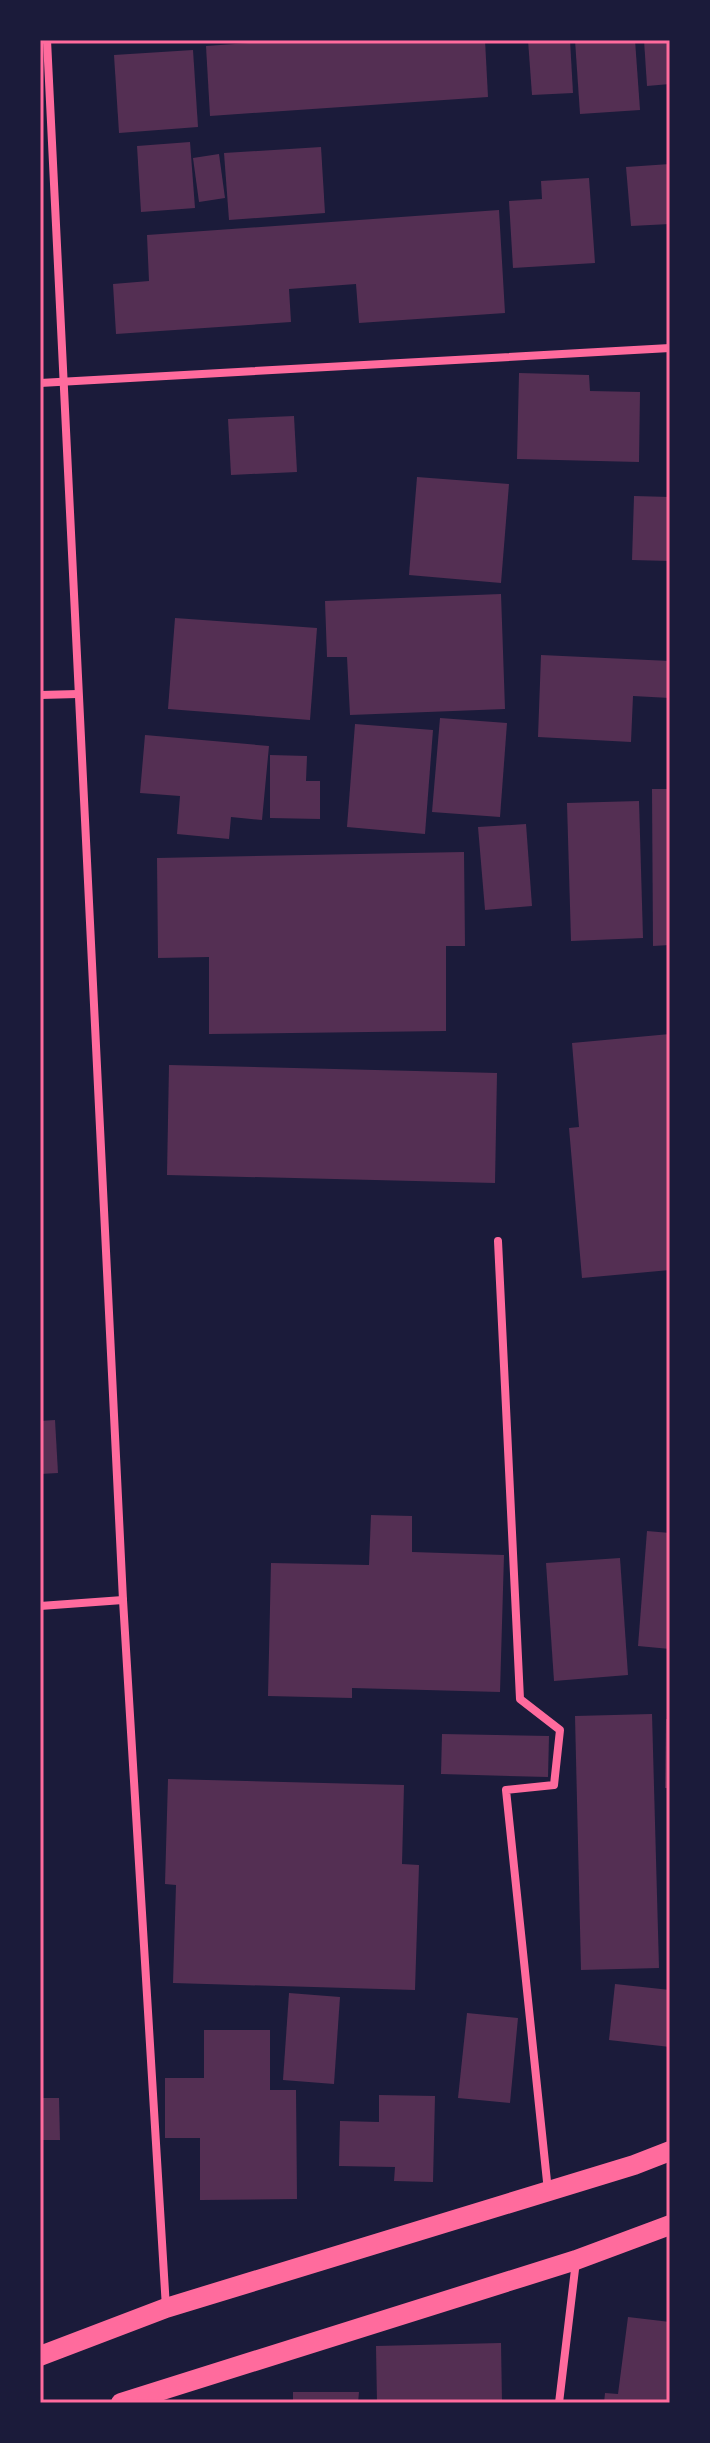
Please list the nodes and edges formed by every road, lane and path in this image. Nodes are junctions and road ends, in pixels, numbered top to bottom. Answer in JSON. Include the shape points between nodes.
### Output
{"nodes":[{"id":1,"x":47,"y":40,"type":"edge"},
{"id":2,"x":670,"y":348,"type":"edge"},
{"id":3,"x":63,"y":382,"type":"junction"},
{"id":4,"x":40,"y":383,"type":"edge"},
{"id":5,"x":78,"y":694,"type":"junction"},
{"id":6,"x":40,"y":695,"type":"edge"},
{"id":7,"x":498,"y":1241,"type":"dead end"},
{"id":8,"x":123,"y":1600,"type":"junction"},
{"id":9,"x":40,"y":1606,"type":"edge"},
{"id":10,"x":670,"y":2151,"type":"edge"},
{"id":11,"x":548,"y":2191,"type":"junction"},
{"id":12,"x":670,"y":2225,"type":"edge"},
{"id":13,"x":576,"y":2260,"type":"junction"},
{"id":14,"x":166,"y":2308,"type":"junction"},
{"id":15,"x":40,"y":2356,"type":"edge"},
{"id":16,"x":121,"y":2403,"type":"edge"},
{"id":17,"x":559,"y":2403,"type":"edge"}],
"edges":[{"from":1,"to":3,"type":"street"},
{"from":2,"to":3,"type":"street"},
{"from":3,"to":4,"type":"street"},
{"from":3,"to":5,"type":"street"},
{"from":5,"to":6,"type":"street"},
{"from":5,"to":8,"type":"street"},
{"from":7,"to":11,"type":"street","via":[[520,1699],[560,1730],[554,1785],[506,1790]]},
{"from":8,"to":9,"type":"street"},
{"from":8,"to":14,"type":"street"},
{"from":10,"to":11,"type":"main road"},
{"from":11,"to":14,"type":"main road"},
{"from":12,"to":13,"type":"main road"},
{"from":13,"to":16,"type":"main road"},
{"from":13,"to":17,"type":"street"},
{"from":14,"to":15,"type":"main road"}]}
